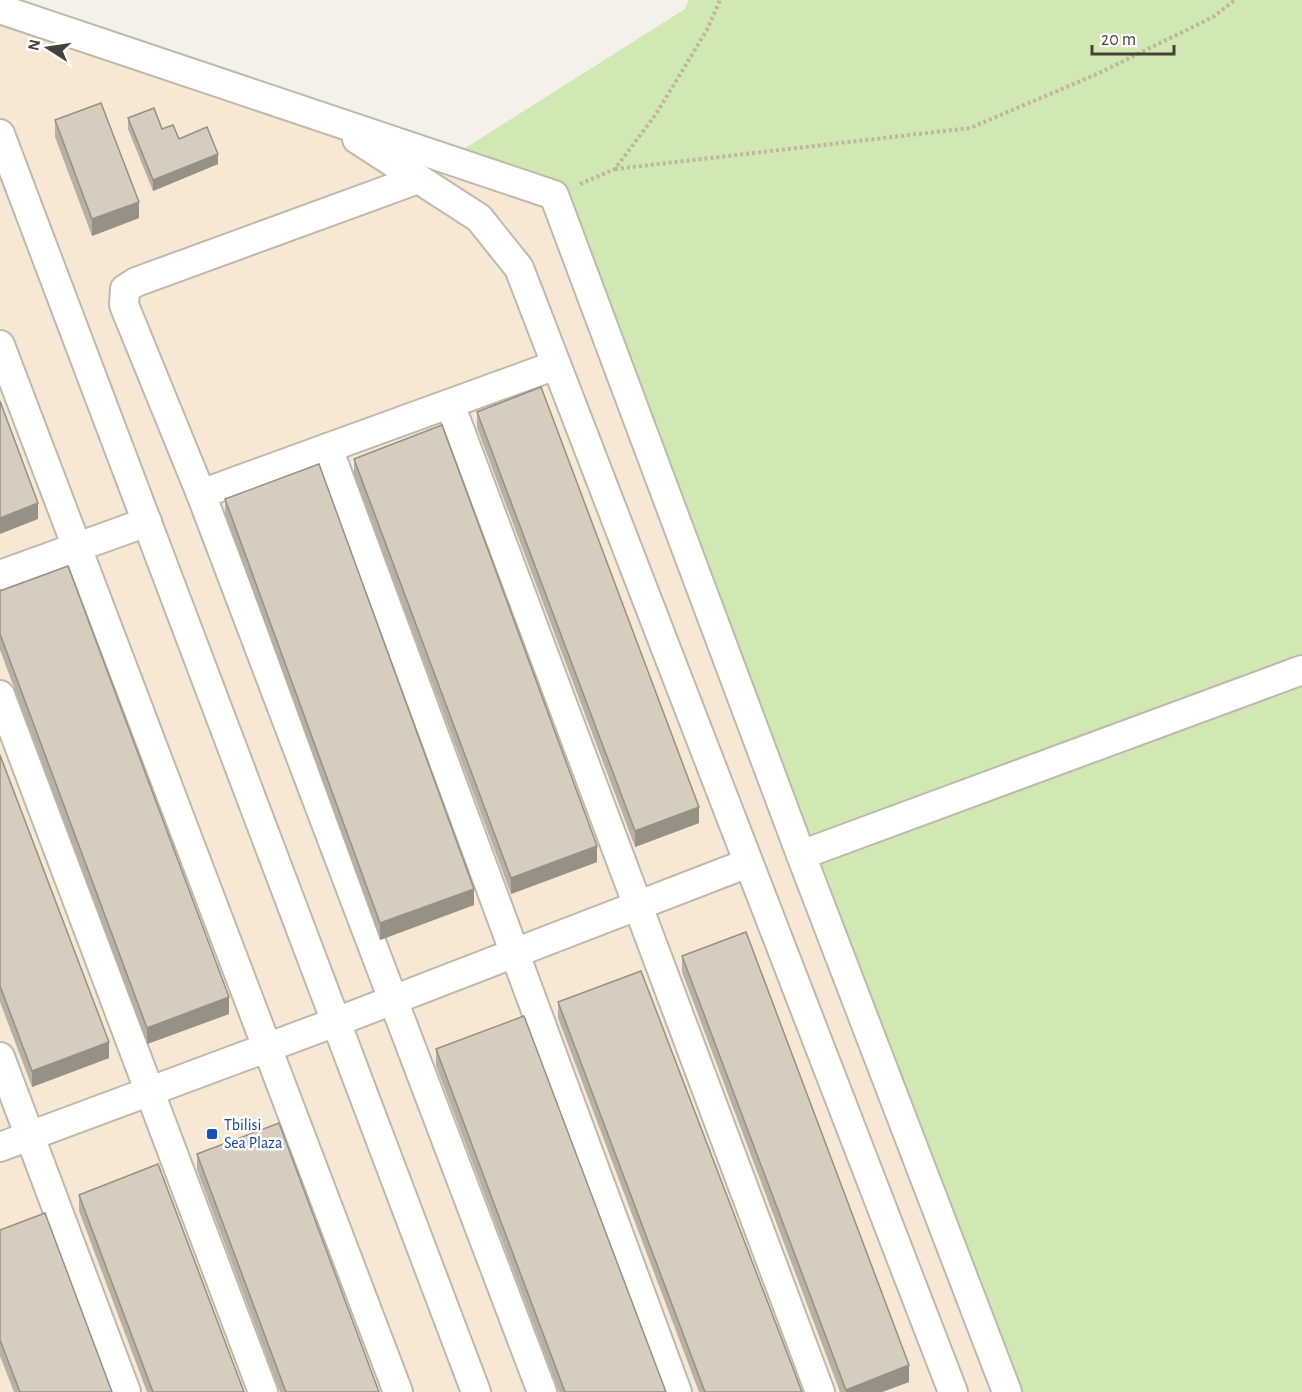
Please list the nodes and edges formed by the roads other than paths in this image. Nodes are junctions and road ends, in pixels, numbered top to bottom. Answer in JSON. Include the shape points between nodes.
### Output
{"nodes":[{"id":1,"x":8,"y":17,"type":"edge"},
{"id":2,"x":322,"y":117,"type":"junction"},
{"id":3,"x":0,"y":134,"type":"edge"},
{"id":4,"x":418,"y":179,"type":"junction"},
{"id":5,"x":0,"y":345,"type":"edge"},
{"id":6,"x":556,"y":365,"type":"junction"},
{"id":7,"x":450,"y":404,"type":"junction"},
{"id":8,"x":328,"y":448,"type":"junction"},
{"id":9,"x":201,"y":494,"type":"junction"},
{"id":10,"x":147,"y":522,"type":"junction"},
{"id":11,"x":77,"y":548,"type":"junction"},
{"id":12,"x":0,"y":575,"type":"edge"},
{"id":13,"x":1302,"y":670,"type":"edge"},
{"id":14,"x":0,"y":695,"type":"edge"},
{"id":15,"x":801,"y":855,"type":"junction"},
{"id":16,"x":748,"y":863,"type":"junction"},
{"id":17,"x":638,"y":906,"type":"junction"},
{"id":18,"x":514,"y":953,"type":"junction"},
{"id":19,"x":393,"y":1000,"type":"junction"},
{"id":20,"x":336,"y":1022,"type":"junction"},
{"id":21,"x":267,"y":1048,"type":"junction"},
{"id":22,"x":0,"y":1057,"type":"edge"},
{"id":23,"x":150,"y":1091,"type":"junction"},
{"id":24,"x":30,"y":1136,"type":"junction"},
{"id":25,"x":0,"y":1147,"type":"edge"},
{"id":26,"x":126,"y":1392,"type":"edge"},
{"id":27,"x":263,"y":1392,"type":"edge"},
{"id":28,"x":398,"y":1392,"type":"edge"},
{"id":29,"x":476,"y":1392,"type":"edge"},
{"id":30,"x":542,"y":1392,"type":"edge"},
{"id":31,"x":677,"y":1392,"type":"edge"},
{"id":32,"x":820,"y":1392,"type":"edge"},
{"id":33,"x":953,"y":1392,"type":"edge"},
{"id":34,"x":1007,"y":1392,"type":"edge"}],
"edges":[{"from":1,"to":2,"type":"street"},
{"from":2,"to":4,"type":"street"},
{"from":2,"to":15,"type":"street","via":[[554,195]]},
{"from":3,"to":10,"type":"street"},
{"from":4,"to":6,"type":"street","via":[[479,218],[519,268]]},
{"from":4,"to":9,"type":"street","via":[[125,289],[124,304]]},
{"from":5,"to":11,"type":"street"},
{"from":6,"to":7,"type":"street"},
{"from":6,"to":16,"type":"street"},
{"from":7,"to":8,"type":"street"},
{"from":7,"to":17,"type":"street"},
{"from":8,"to":9,"type":"street"},
{"from":8,"to":18,"type":"street"},
{"from":9,"to":19,"type":"street"},
{"from":10,"to":11,"type":"street"},
{"from":10,"to":20,"type":"street"},
{"from":11,"to":12,"type":"street"},
{"from":11,"to":21,"type":"street"},
{"from":13,"to":15,"type":"street"},
{"from":14,"to":23,"type":"street"},
{"from":15,"to":34,"type":"street"},
{"from":16,"to":17,"type":"street"},
{"from":16,"to":33,"type":"street"},
{"from":17,"to":18,"type":"street"},
{"from":17,"to":32,"type":"street"},
{"from":18,"to":19,"type":"street"},
{"from":18,"to":31,"type":"street"},
{"from":19,"to":20,"type":"street"},
{"from":19,"to":30,"type":"street"},
{"from":20,"to":21,"type":"street"},
{"from":20,"to":29,"type":"street"},
{"from":21,"to":23,"type":"street"},
{"from":21,"to":28,"type":"street"},
{"from":22,"to":24,"type":"street"},
{"from":23,"to":24,"type":"street"},
{"from":23,"to":27,"type":"street"},
{"from":24,"to":25,"type":"street"},
{"from":24,"to":26,"type":"street"}]}
